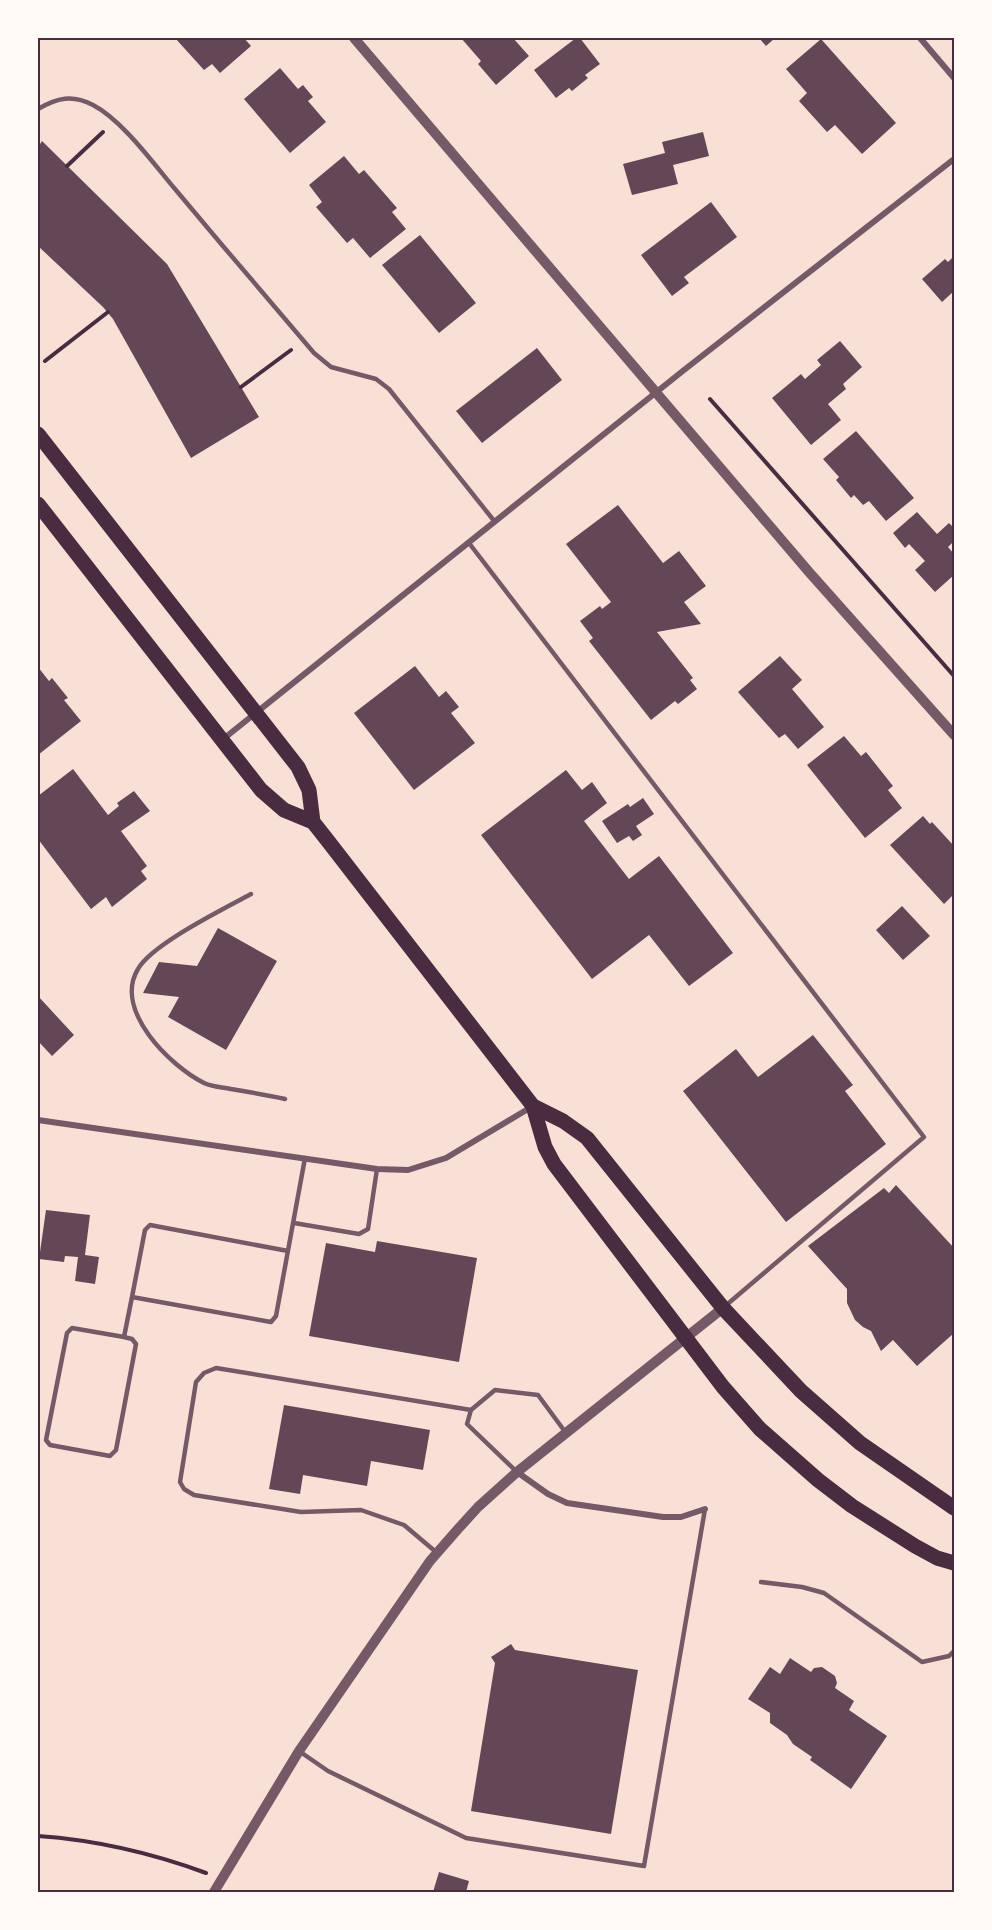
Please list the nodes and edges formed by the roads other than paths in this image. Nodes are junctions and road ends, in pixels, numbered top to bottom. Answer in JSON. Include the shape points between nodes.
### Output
{"nodes":[{"id":1,"x":354,"y":38,"type":"edge"},
{"id":2,"x":920,"y":38,"type":"edge"},
{"id":3,"x":954,"y":78,"type":"edge"},
{"id":4,"x":38,"y":109,"type":"edge"},
{"id":5,"x":954,"y":159,"type":"edge"},
{"id":6,"x":656,"y":394,"type":"junction"},
{"id":7,"x":38,"y":434,"type":"edge"},
{"id":8,"x":38,"y":504,"type":"edge"},
{"id":9,"x":495,"y":522,"type":"junction"},
{"id":10,"x":469,"y":543,"type":"junction"},
{"id":11,"x":255,"y":713,"type":"junction"},
{"id":12,"x":954,"y":735,"type":"edge"},
{"id":13,"x":222,"y":740,"type":"junction"},
{"id":14,"x":313,"y":822,"type":"junction"},
{"id":15,"x":251,"y":894,"type":"dead end"},
{"id":16,"x":285,"y":1098,"type":"dead end"},
{"id":17,"x":533,"y":1106,"type":"junction"},
{"id":18,"x":38,"y":1120,"type":"edge"},
{"id":19,"x":304,"y":1158,"type":"junction"},
{"id":20,"x":377,"y":1169,"type":"junction"},
{"id":21,"x":294,"y":1223,"type":"junction"},
{"id":22,"x":288,"y":1251,"type":"junction"},
{"id":23,"x":132,"y":1297,"type":"junction"},
{"id":24,"x":723,"y":1308,"type":"junction"},
{"id":25,"x":124,"y":1337,"type":"junction"},
{"id":26,"x":686,"y":1338,"type":"junction"},
{"id":27,"x":471,"y":1410,"type":"junction"},
{"id":28,"x":566,"y":1433,"type":"junction"},
{"id":29,"x":517,"y":1472,"type":"junction"},
{"id":30,"x":954,"y":1508,"type":"edge"},
{"id":31,"x":705,"y":1509,"type":"joint"},
{"id":32,"x":437,"y":1553,"type":"junction"},
{"id":33,"x":954,"y":1563,"type":"edge"},
{"id":34,"x":761,"y":1582,"type":"dead end"},
{"id":35,"x":954,"y":1651,"type":"edge"},
{"id":36,"x":299,"y":1751,"type":"junction"},
{"id":37,"x":214,"y":1893,"type":"edge"}],
"edges":[{"from":1,"to":6,"type":"street"},
{"from":2,"to":3,"type":"street"},
{"from":4,"to":9,"type":"lane","via":[[54,99],[74,98],[106,112],[314,353],[331,367],[376,379],[389,389]]},
{"from":5,"to":6,"type":"street"},
{"from":6,"to":9,"type":"street"},
{"from":6,"to":12,"type":"street"},
{"from":7,"to":11,"type":"main road"},
{"from":8,"to":13,"type":"main road"},
{"from":9,"to":10,"type":"street"},
{"from":10,"to":11,"type":"street"},
{"from":10,"to":24,"type":"lane","via":[[924,1137]]},
{"from":11,"to":13,"type":"street"},
{"from":11,"to":14,"type":"main road","via":[[302,773],[309,790]]},
{"from":13,"to":14,"type":"main road","via":[[271,801]]},
{"from":14,"to":17,"type":"main road"},
{"from":15,"to":16,"type":"lane","via":[[153,952],[137,969],[130,995],[137,1019],[176,1065],[206,1084]]},
{"from":17,"to":20,"type":"street","via":[[446,1158],[408,1170]]},
{"from":17,"to":24,"type":"main road","via":[[588,1138]]},
{"from":17,"to":26,"type":"main road","via":[[554,1164]]},
{"from":18,"to":19,"type":"street"},
{"from":19,"to":20,"type":"street"},
{"from":19,"to":21,"type":"lane"},
{"from":20,"to":21,"type":"lane","via":[[368,1229],[364,1233]]},
{"from":21,"to":22,"type":"lane"},
{"from":22,"to":23,"type":"lane","via":[[276,1317],[271,1322]]},
{"from":22,"to":23,"type":"lane","via":[[150,1225],[145,1230]]},
{"from":23,"to":25,"type":"lane"},
{"from":24,"to":26,"type":"street"},
{"from":24,"to":30,"type":"main road","via":[[801,1391],[844,1430]]},
{"from":25,"to":25,"type":"lane","via":[[136,1344],[116,1450],[110,1456],[50,1445],[46,1440],[67,1333],[72,1328]]},
{"from":26,"to":28,"type":"street"},
{"from":26,"to":33,"type":"main road","via":[[752,1420],[818,1480],[898,1536]]},
{"from":27,"to":28,"type":"lane","via":[[495,1390],[538,1395]]},
{"from":27,"to":29,"type":"lane","via":[[468,1424]]},
{"from":27,"to":32,"type":"lane","via":[[216,1368],[196,1382],[180,1482],[184,1489],[194,1495],[301,1512],[361,1510],[405,1525]]},
{"from":28,"to":29,"type":"street"},
{"from":29,"to":31,"type":"street","via":[[567,1503],[663,1517],[681,1517]]},
{"from":29,"to":32,"type":"street","via":[[478,1507]]},
{"from":31,"to":36,"type":"lane","via":[[644,1866],[466,1839],[328,1771]]},
{"from":32,"to":36,"type":"street"},
{"from":34,"to":35,"type":"lane","via":[[824,1593],[922,1662],[949,1656]]},
{"from":36,"to":37,"type":"street"}]}
